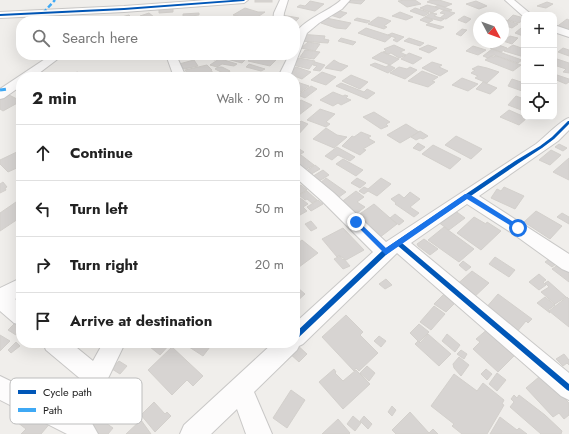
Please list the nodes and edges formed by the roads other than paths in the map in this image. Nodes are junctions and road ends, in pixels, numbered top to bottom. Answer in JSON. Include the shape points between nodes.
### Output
{"nodes":[{"id":1,"x":112,"y":0,"type":"edge"},
{"id":2,"x":244,"y":0,"type":"edge"},
{"id":3,"x":284,"y":0,"type":"edge"},
{"id":4,"x":346,"y":0,"type":"edge"},
{"id":5,"x":509,"y":0,"type":"edge"},
{"id":6,"x":126,"y":9,"type":"junction"},
{"id":7,"x":523,"y":12,"type":"edge"},
{"id":8,"x":0,"y":15,"type":"edge"},
{"id":9,"x":115,"y":16,"type":"edge"},
{"id":10,"x":135,"y":16,"type":"edge"},
{"id":11,"x":279,"y":16,"type":"edge"},
{"id":12,"x":557,"y":29,"type":"edge"},
{"id":13,"x":569,"y":34,"type":"edge"},
{"id":14,"x":300,"y":38,"type":"edge"},
{"id":15,"x":51,"y":60,"type":"edge"},
{"id":16,"x":173,"y":60,"type":"edge"},
{"id":17,"x":292,"y":60,"type":"edge"},
{"id":18,"x":33,"y":72,"type":"edge"},
{"id":19,"x":178,"y":72,"type":"edge"},
{"id":20,"x":286,"y":72,"type":"edge"},
{"id":21,"x":16,"y":84,"type":"edge"},
{"id":22,"x":16,"y":90,"type":"edge"},
{"id":23,"x":4,"y":92,"type":"edge"},
{"id":24,"x":567,"y":127,"type":"edge"},
{"id":25,"x":300,"y":173,"type":"edge"},
{"id":26,"x":467,"y":196,"type":"junction"},
{"id":27,"x":392,"y":248,"type":"junction"},
{"id":28,"x":569,"y":264,"type":"edge"},
{"id":29,"x":16,"y":289,"type":"edge"},
{"id":30,"x":0,"y":299,"type":"edge"},
{"id":31,"x":16,"y":312,"type":"edge"},
{"id":32,"x":300,"y":332,"type":"edge"},
{"id":33,"x":60,"y":348,"type":"edge"},
{"id":34,"x":112,"y":348,"type":"edge"},
{"id":35,"x":284,"y":348,"type":"edge"},
{"id":36,"x":97,"y":378,"type":"joint"},
{"id":37,"x":0,"y":388,"type":"edge"},
{"id":38,"x":242,"y":388,"type":"junction"},
{"id":39,"x":569,"y":388,"type":"edge"},
{"id":40,"x":10,"y":393,"type":"edge"},
{"id":41,"x":69,"y":424,"type":"edge"},
{"id":42,"x":82,"y":431,"type":"edge"},
{"id":43,"x":193,"y":434,"type":"edge"},
{"id":44,"x":259,"y":434,"type":"edge"}],
"edges":[{"from":1,"to":6,"type":"street"},
{"from":2,"to":6,"type":"street"},
{"from":3,"to":11,"type":"street"},
{"from":4,"to":14,"type":"street","via":[[309,24]]},
{"from":5,"to":7,"type":"street"},
{"from":6,"to":8,"type":"street"},
{"from":6,"to":9,"type":"street"},
{"from":6,"to":10,"type":"street"},
{"from":12,"to":13,"type":"street"},
{"from":15,"to":18,"type":"street"},
{"from":16,"to":19,"type":"street"},
{"from":17,"to":20,"type":"street"},
{"from":21,"to":23,"type":"street"},
{"from":22,"to":23,"type":"street"},
{"from":24,"to":26,"type":"street"},
{"from":25,"to":27,"type":"street"},
{"from":26,"to":27,"type":"street"},
{"from":26,"to":28,"type":"street","via":[[549,248]]},
{"from":27,"to":32,"type":"street"},
{"from":27,"to":39,"type":"street"},
{"from":29,"to":30,"type":"street"},
{"from":30,"to":31,"type":"street"},
{"from":33,"to":36,"type":"street"},
{"from":34,"to":36,"type":"street"},
{"from":35,"to":38,"type":"street"},
{"from":37,"to":40,"type":"street"},
{"from":38,"to":43,"type":"street"},
{"from":38,"to":44,"type":"street"},
{"from":41,"to":42,"type":"street"}]}
